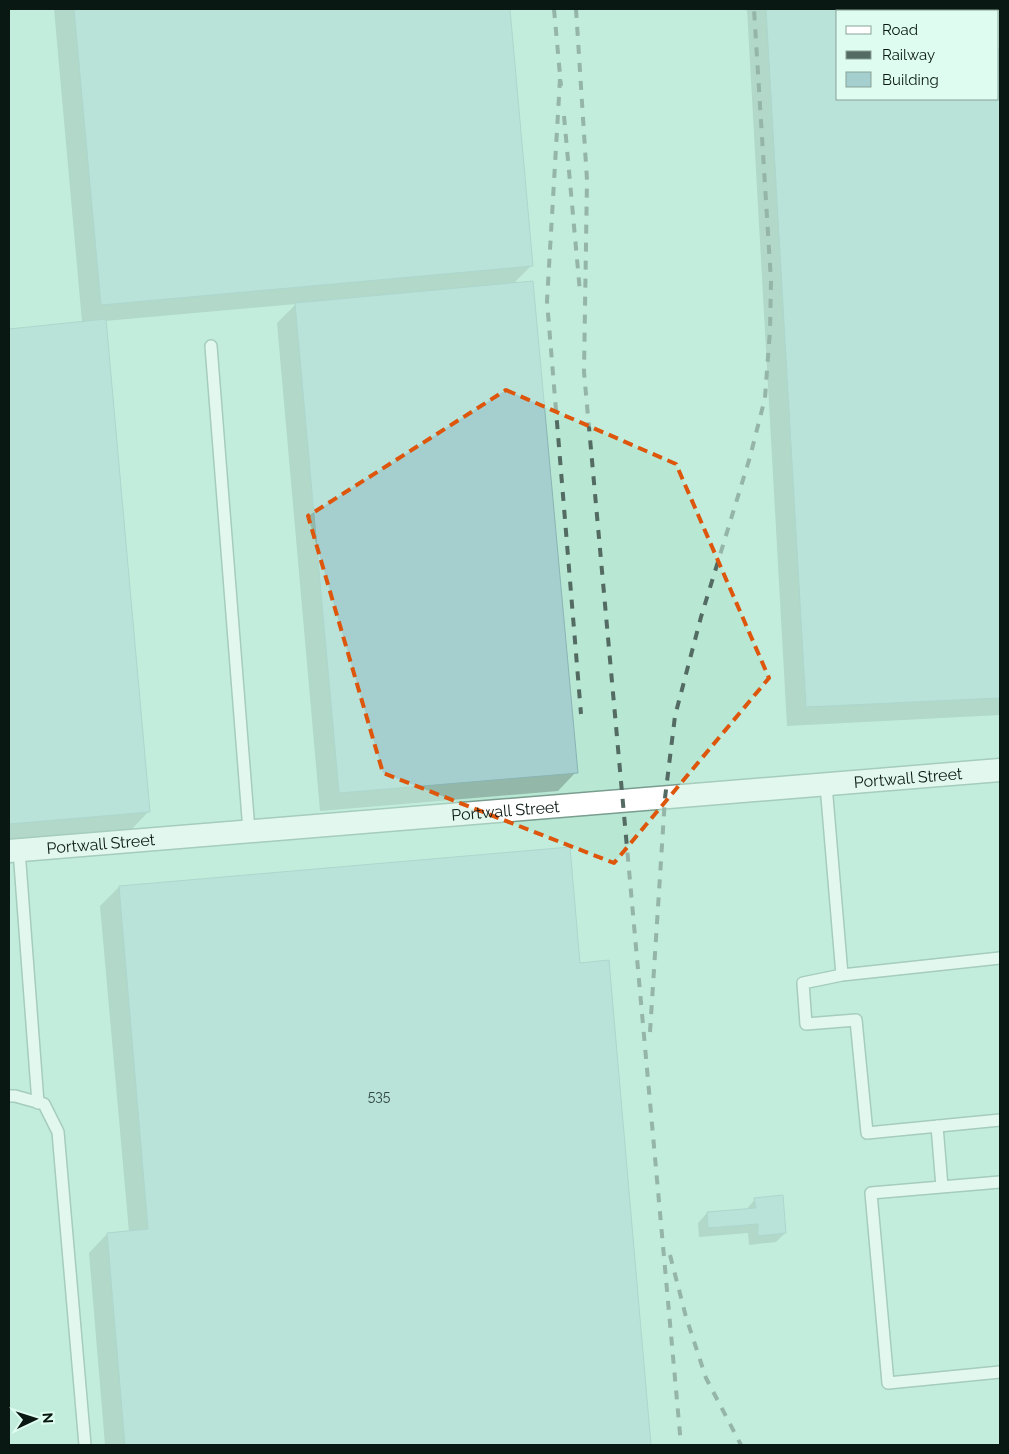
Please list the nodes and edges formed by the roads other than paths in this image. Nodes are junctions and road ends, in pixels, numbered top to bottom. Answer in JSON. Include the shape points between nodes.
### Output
{"nodes":[{"id":1,"x":211,"y":346,"type":"dead end"},
{"id":2,"x":1000,"y":770,"type":"edge"},
{"id":3,"x":826,"y":785,"type":"junction"},
{"id":4,"x":249,"y":831,"type":"junction"},
{"id":5,"x":14,"y":851,"type":"edge"},
{"id":6,"x":1000,"y":958,"type":"edge"},
{"id":7,"x":842,"y":975,"type":"junction"},
{"id":8,"x":9,"y":1096,"type":"edge"},
{"id":9,"x":38,"y":1103,"type":"junction"},
{"id":10,"x":1000,"y":1120,"type":"edge"},
{"id":11,"x":937,"y":1126,"type":"junction"},
{"id":12,"x":1000,"y":1182,"type":"edge"},
{"id":13,"x":942,"y":1187,"type":"junction"},
{"id":14,"x":1000,"y":1372,"type":"edge"},
{"id":15,"x":85,"y":1445,"type":"edge"}],
"edges":[{"from":1,"to":4,"type":"lane"},
{"from":2,"to":3,"type":"street","name":"Portwall Street"},
{"from":3,"to":4,"type":"street","name":"Portwall Street"},
{"from":3,"to":7,"type":"lane"},
{"from":4,"to":5,"type":"street","name":"Portwall Street"},
{"from":5,"to":9,"type":"lane"},
{"from":6,"to":7,"type":"lane"},
{"from":7,"to":11,"type":"lane","via":[[803,983],[806,1024],[856,1020],[867,1133]]},
{"from":8,"to":9,"type":"lane"},
{"from":9,"to":15,"type":"lane","via":[[44,1104],[58,1132]]},
{"from":10,"to":11,"type":"lane"},
{"from":11,"to":13,"type":"lane"},
{"from":12,"to":13,"type":"lane"},
{"from":13,"to":14,"type":"lane","via":[[871,1194],[888,1383]]}]}
